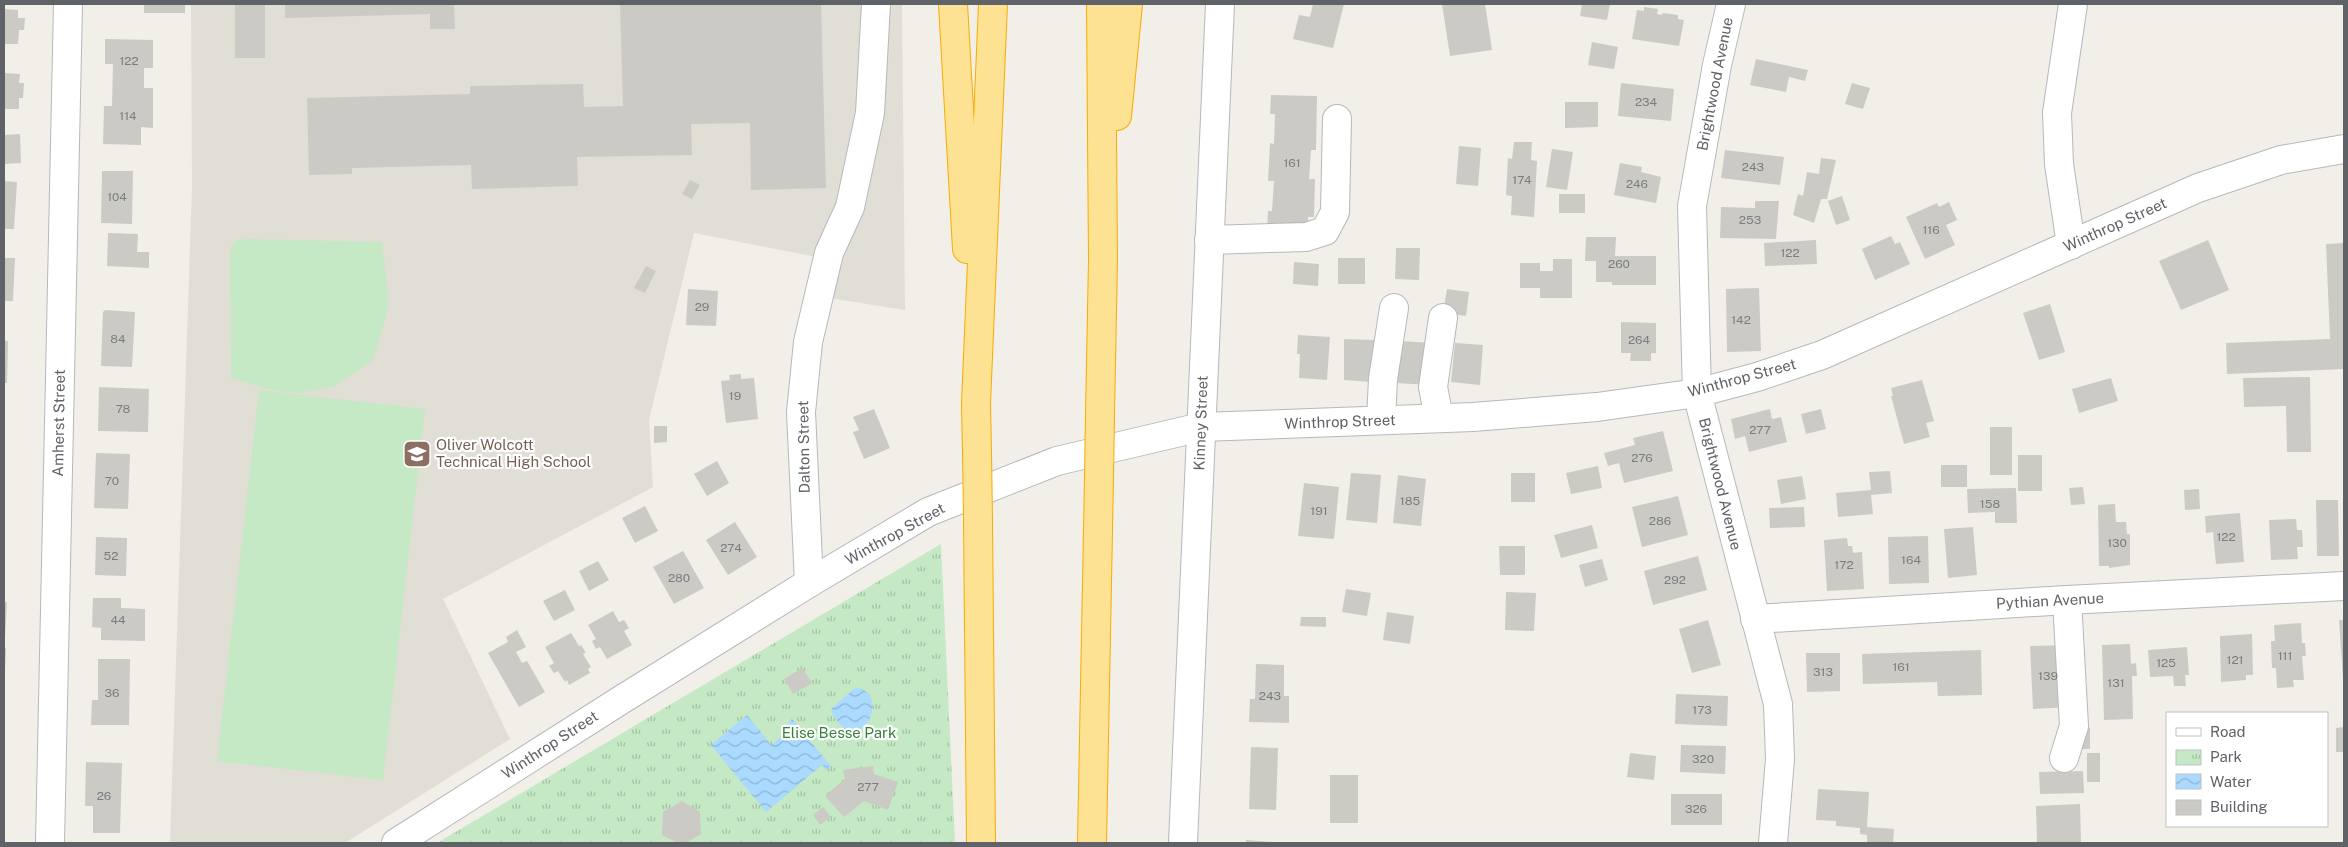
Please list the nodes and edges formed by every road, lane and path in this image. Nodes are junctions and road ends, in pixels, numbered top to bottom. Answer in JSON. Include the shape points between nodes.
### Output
{"nodes":[{"id":1,"x":68,"y":4,"type":"edge"},
{"id":2,"x":876,"y":4,"type":"edge"},
{"id":3,"x":953,"y":4,"type":"edge"},
{"id":4,"x":993,"y":4,"type":"edge"},
{"id":5,"x":1101,"y":4,"type":"edge"},
{"id":6,"x":1128,"y":4,"type":"edge"},
{"id":7,"x":1220,"y":4,"type":"edge"},
{"id":8,"x":1731,"y":4,"type":"edge"},
{"id":9,"x":2073,"y":4,"type":"edge"},
{"id":10,"x":1337,"y":119,"type":"dead end"},
{"id":11,"x":2344,"y":149,"type":"edge"},
{"id":12,"x":1209,"y":240,"type":"junction"},
{"id":13,"x":2071,"y":245,"type":"junction"},
{"id":14,"x":1103,"y":260,"type":"junction"},
{"id":15,"x":1394,"y":308,"type":"dead end"},
{"id":16,"x":1442,"y":318,"type":"dead end"},
{"id":17,"x":1696,"y":393,"type":"junction"},
{"id":18,"x":976,"y":403,"type":"junction"},
{"id":19,"x":1439,"y":418,"type":"junction"},
{"id":20,"x":1381,"y":420,"type":"junction"},
{"id":21,"x":1201,"y":427,"type":"junction"},
{"id":22,"x":809,"y":584,"type":"junction"},
{"id":23,"x":2344,"y":586,"type":"edge"},
{"id":24,"x":2068,"y":600,"type":"junction"},
{"id":25,"x":1755,"y":619,"type":"junction"},
{"id":26,"x":2064,"y":758,"type":"dead end"},
{"id":27,"x":50,"y":843,"type":"edge"},
{"id":28,"x":396,"y":843,"type":"edge"},
{"id":29,"x":981,"y":843,"type":"edge"},
{"id":30,"x":1092,"y":843,"type":"edge"},
{"id":31,"x":1184,"y":843,"type":"edge"},
{"id":32,"x":1774,"y":843,"type":"edge"}],
"edges":[{"from":1,"to":27,"type":"street","name":"Amherst Street"},
{"from":2,"to":22,"type":"street","name":"Dalton Street","via":[[870,114],[850,207],[829,253],[808,342],[801,412]]},
{"from":3,"to":18,"type":"highway"},
{"from":4,"to":18,"type":"highway"},
{"from":5,"to":14,"type":"highway"},
{"from":6,"to":14,"type":"highway"},
{"from":7,"to":12,"type":"street","name":"Kinney Street"},
{"from":8,"to":17,"type":"street","name":"Brightwood Avenue","via":[[1692,206]]},
{"from":9,"to":13,"type":"street","via":[[2057,114],[2059,164]]},
{"from":10,"to":12,"type":"street","via":[[1335,212],[1325,231],[1306,238]]},
{"from":11,"to":13,"type":"street","name":"Winthrop Street","via":[[2280,160],[2198,188]]},
{"from":12,"to":21,"type":"street","name":"Kinney Street"},
{"from":13,"to":17,"type":"street","name":"Winthrop Street","via":[[1822,355]]},
{"from":14,"to":30,"type":"highway","bridge":true},
{"from":15,"to":20,"type":"street","via":[[1383,378]]},
{"from":16,"to":19,"type":"street","via":[[1433,387]]},
{"from":17,"to":19,"type":"street","name":"Winthrop Street","via":[[1597,407]]},
{"from":17,"to":25,"type":"street","name":"Brightwood Avenue"},
{"from":18,"to":29,"type":"highway","bridge":true},
{"from":19,"to":20,"type":"street","name":"Winthrop Street"},
{"from":20,"to":21,"type":"street","name":"Winthrop Street"},
{"from":21,"to":22,"type":"street","name":"Winthrop Street","via":[[1057,461],[928,512]]},
{"from":21,"to":31,"type":"street","name":"Kinney Street"},
{"from":22,"to":28,"type":"street","name":"Winthrop Street"},
{"from":23,"to":24,"type":"street","name":"Pythian Avenue"},
{"from":24,"to":25,"type":"street","name":"Pythian Avenue"},
{"from":24,"to":26,"type":"street","via":[[2074,726]]},
{"from":25,"to":32,"type":"street","name":"Brightwood Avenue","via":[[1778,704],[1780,759]]}]}
